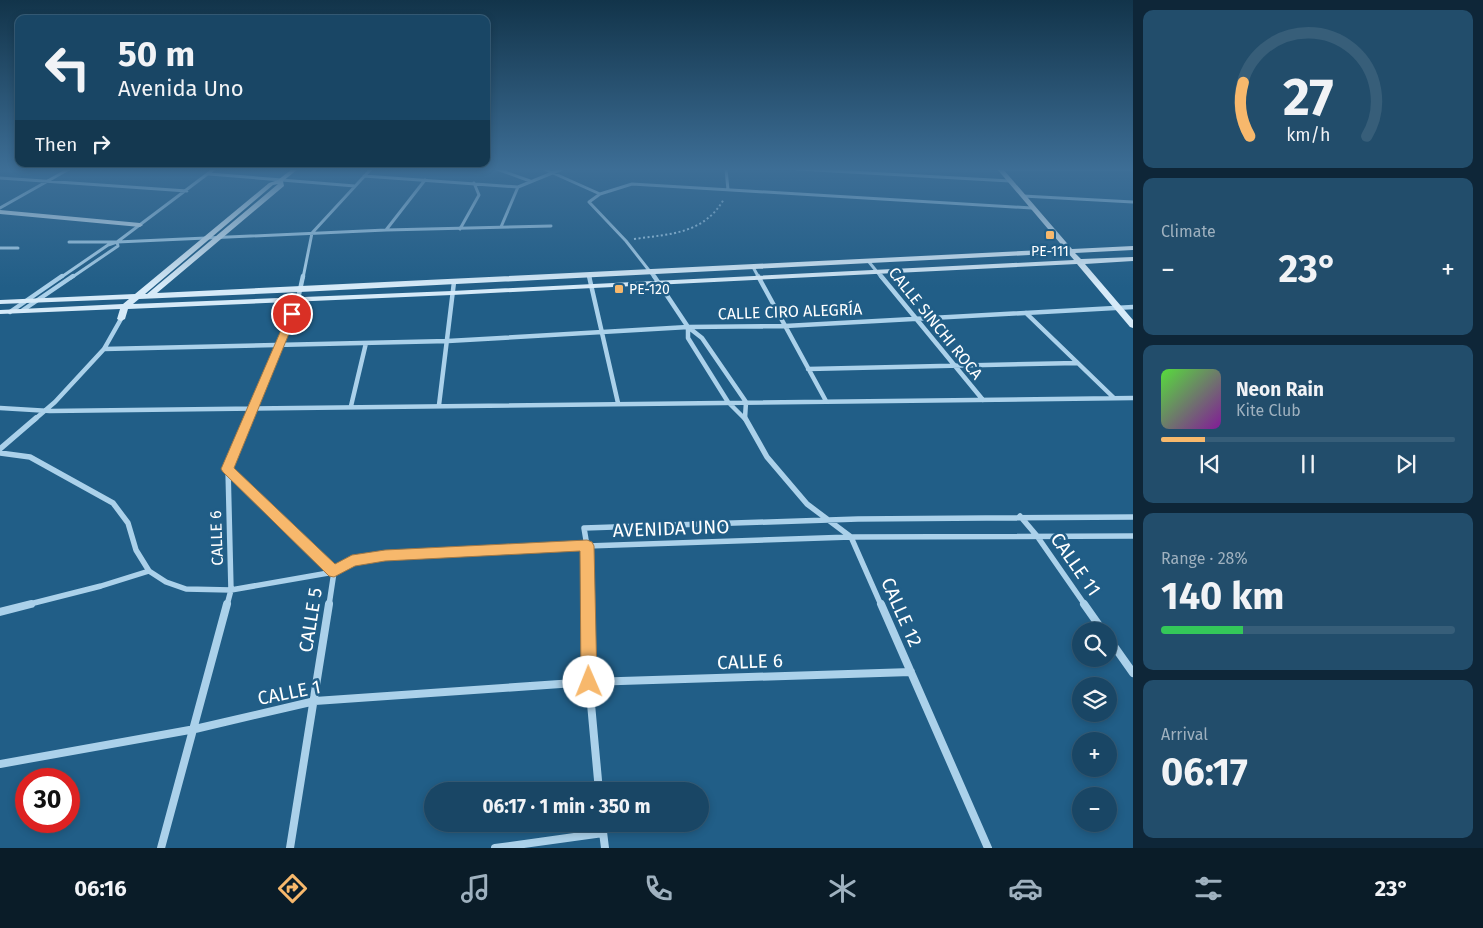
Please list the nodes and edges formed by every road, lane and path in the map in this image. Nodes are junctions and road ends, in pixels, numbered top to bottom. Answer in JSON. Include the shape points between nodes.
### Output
{"nodes":[{"id":1,"x":1032,"y":208,"type":"edge"},
{"id":2,"x":162,"y":209,"type":"edge"},
{"id":3,"x":241,"y":209,"type":"edge"},
{"id":4,"x":254,"y":209,"type":"edge"},
{"id":5,"x":335,"y":209,"type":"edge"},
{"id":6,"x":403,"y":209,"type":"edge"},
{"id":7,"x":471,"y":209,"type":"edge"},
{"id":8,"x":509,"y":209,"type":"edge"},
{"id":9,"x":595,"y":209,"type":"edge"},
{"id":10,"x":720,"y":209,"type":"edge"},
{"id":11,"x":0,"y":212,"type":"edge"},
{"id":12,"x":140,"y":225,"type":"junction"},
{"id":13,"x":551,"y":226,"type":"dead end"},
{"id":14,"x":501,"y":227,"type":"junction"},
{"id":15,"x":460,"y":229,"type":"junction"},
{"id":16,"x":386,"y":230,"type":"junction"},
{"id":17,"x":312,"y":233,"type":"junction"},
{"id":18,"x":222,"y":236,"type":"junction"},
{"id":19,"x":206,"y":237,"type":"junction"},
{"id":20,"x":626,"y":241,"type":"junction"},
{"id":21,"x":69,"y":242,"type":"dead end"},
{"id":22,"x":117,"y":242,"type":"junction"},
{"id":23,"x":0,"y":248,"type":"edge"},
{"id":24,"x":18,"y":248,"type":"dead end"},
{"id":25,"x":1133,"y":248,"type":"edge"},
{"id":26,"x":1070,"y":251,"type":"junction"},
{"id":27,"x":1133,"y":259,"type":"edge"},
{"id":28,"x":869,"y":262,"type":"junction"},
{"id":29,"x":1079,"y":262,"type":"junction"},
{"id":30,"x":753,"y":268,"type":"junction"},
{"id":31,"x":878,"y":272,"type":"junction"},
{"id":32,"x":651,"y":273,"type":"junction"},
{"id":33,"x":589,"y":276,"type":"junction"},
{"id":34,"x":759,"y":277,"type":"junction"},
{"id":35,"x":454,"y":282,"type":"junction"},
{"id":36,"x":658,"y":282,"type":"junction"},
{"id":37,"x":591,"y":285,"type":"junction"},
{"id":38,"x":300,"y":290,"type":"junction"},
{"id":39,"x":452,"y":293,"type":"junction"},
{"id":40,"x":148,"y":297,"type":"junction"},
{"id":41,"x":135,"y":298,"type":"junction"},
{"id":42,"x":40,"y":299,"type":"junction"},
{"id":43,"x":298,"y":299,"type":"junction"},
{"id":44,"x":26,"y":300,"type":"junction"},
{"id":45,"x":0,"y":302,"type":"edge"},
{"id":46,"x":136,"y":307,"type":"junction"},
{"id":47,"x":1133,"y":307,"type":"edge"},
{"id":48,"x":124,"y":308,"type":"junction"},
{"id":49,"x":1118,"y":308,"type":"junction"},
{"id":50,"x":23,"y":310,"type":"junction"},
{"id":51,"x":0,"y":312,"type":"edge"},
{"id":52,"x":10,"y":312,"type":"junction"},
{"id":53,"x":1026,"y":313,"type":"junction"},
{"id":54,"x":121,"y":318,"type":"junction"},
{"id":55,"x":916,"y":318,"type":"junction"},
{"id":56,"x":1133,"y":325,"type":"edge"},
{"id":57,"x":785,"y":326,"type":"junction"},
{"id":58,"x":688,"y":327,"type":"junction"},
{"id":59,"x":602,"y":332,"type":"junction"},
{"id":60,"x":448,"y":340,"type":"junction"},
{"id":61,"x":366,"y":342,"type":"junction"},
{"id":62,"x":281,"y":345,"type":"junction"},
{"id":63,"x":104,"y":349,"type":"junction"},
{"id":64,"x":1078,"y":363,"type":"junction"},
{"id":65,"x":954,"y":366,"type":"junction"},
{"id":66,"x":808,"y":370,"type":"junction"},
{"id":67,"x":1114,"y":398,"type":"junction"},
{"id":68,"x":1133,"y":398,"type":"edge"},
{"id":69,"x":983,"y":400,"type":"junction"},
{"id":70,"x":826,"y":401,"type":"junction"},
{"id":71,"x":728,"y":402,"type":"junction"},
{"id":72,"x":746,"y":402,"type":"junction"},
{"id":73,"x":618,"y":404,"type":"junction"},
{"id":74,"x":439,"y":405,"type":"junction"},
{"id":75,"x":351,"y":406,"type":"junction"},
{"id":76,"x":254,"y":407,"type":"junction"},
{"id":77,"x":0,"y":408,"type":"edge"},
{"id":78,"x":46,"y":410,"type":"junction"},
{"id":79,"x":745,"y":418,"type":"junction"},
{"id":80,"x":0,"y":449,"type":"edge"},
{"id":81,"x":0,"y":453,"type":"edge"},
{"id":82,"x":228,"y":469,"type":"junction"},
{"id":83,"x":1020,"y":516,"type":"junction"},
{"id":84,"x":1133,"y":517,"type":"edge"},
{"id":85,"x":826,"y":519,"type":"junction"},
{"id":86,"x":1037,"y":536,"type":"junction"},
{"id":87,"x":1133,"y":536,"type":"edge"},
{"id":88,"x":851,"y":537,"type":"junction"},
{"id":89,"x":587,"y":546,"type":"junction"},
{"id":90,"x":148,"y":571,"type":"junction"},
{"id":91,"x":334,"y":572,"type":"junction"},
{"id":92,"x":231,"y":590,"type":"junction"},
{"id":93,"x":0,"y":612,"type":"edge"},
{"id":94,"x":1097,"y":622,"type":"edge"},
{"id":95,"x":1117,"y":650,"type":"edge"},
{"id":96,"x":1131,"y":669,"type":"edge"},
{"id":97,"x":911,"y":672,"type":"junction"},
{"id":98,"x":589,"y":682,"type":"junction"},
{"id":99,"x":315,"y":701,"type":"junction"},
{"id":100,"x":195,"y":729,"type":"junction"},
{"id":101,"x":0,"y":764,"type":"edge"},
{"id":102,"x":598,"y":782,"type":"edge"},
{"id":103,"x":603,"y":833,"type":"joint"},
{"id":104,"x":161,"y":848,"type":"edge"},
{"id":105,"x":290,"y":848,"type":"edge"},
{"id":106,"x":495,"y":848,"type":"edge"},
{"id":107,"x":604,"y":848,"type":"edge"},
{"id":108,"x":988,"y":848,"type":"edge"}],
"edges":[{"from":1,"to":26,"type":"street"},
{"from":2,"to":12,"type":"street"},
{"from":3,"to":19,"type":"street"},
{"from":4,"to":18,"type":"street"},
{"from":5,"to":17,"type":"street"},
{"from":6,"to":16,"type":"street"},
{"from":7,"to":15,"type":"street"},
{"from":8,"to":14,"type":"street"},
{"from":9,"to":20,"type":"street"},
{"from":10,"to":20,"type":"path","via":[[693,230]]},
{"from":11,"to":12,"type":"street"},
{"from":12,"to":22,"type":"street"},
{"from":13,"to":14,"type":"street"},
{"from":14,"to":15,"type":"street"},
{"from":15,"to":16,"type":"street"},
{"from":16,"to":17,"type":"street"},
{"from":17,"to":18,"type":"street"},
{"from":17,"to":38,"type":"street","name":"CALLE 6"},
{"from":18,"to":19,"type":"street"},
{"from":18,"to":40,"type":"street"},
{"from":19,"to":22,"type":"street"},
{"from":19,"to":41,"type":"street"},
{"from":20,"to":32,"type":"street"},
{"from":21,"to":22,"type":"street"},
{"from":22,"to":42,"type":"street","via":[[118,246]]},
{"from":22,"to":44,"type":"street"},
{"from":23,"to":24,"type":"street"},
{"from":25,"to":26,"type":"street"},
{"from":26,"to":28,"type":"street"},
{"from":26,"to":29,"type":"street"},
{"from":27,"to":29,"type":"street"},
{"from":28,"to":30,"type":"street"},
{"from":28,"to":31,"type":"street","name":"CALLE SINCHI ROCA"},
{"from":29,"to":31,"type":"street"},
{"from":29,"to":49,"type":"street"},
{"from":30,"to":32,"type":"street"},
{"from":30,"to":34,"type":"street"},
{"from":31,"to":34,"type":"street"},
{"from":31,"to":55,"type":"street","name":"CALLE SINCHI ROCA"},
{"from":32,"to":33,"type":"street"},
{"from":32,"to":36,"type":"street"},
{"from":33,"to":35,"type":"street"},
{"from":33,"to":37,"type":"street"},
{"from":34,"to":36,"type":"street"},
{"from":34,"to":57,"type":"street"},
{"from":35,"to":38,"type":"street"},
{"from":35,"to":39,"type":"street"},
{"from":36,"to":37,"type":"street"},
{"from":36,"to":58,"type":"street"},
{"from":37,"to":39,"type":"street"},
{"from":37,"to":59,"type":"street"},
{"from":38,"to":40,"type":"street"},
{"from":38,"to":43,"type":"street","name":"CALLE 6"},
{"from":39,"to":43,"type":"street"},
{"from":39,"to":60,"type":"street"},
{"from":40,"to":41,"type":"street"},
{"from":40,"to":46,"type":"street"},
{"from":41,"to":42,"type":"street"},
{"from":41,"to":48,"type":"street"},
{"from":42,"to":44,"type":"street"},
{"from":42,"to":50,"type":"street"},
{"from":43,"to":46,"type":"street"},
{"from":43,"to":62,"type":"street","name":"CALLE 6"},
{"from":44,"to":45,"type":"street"},
{"from":44,"to":52,"type":"street"},
{"from":46,"to":48,"type":"street"},
{"from":46,"to":54,"type":"street"},
{"from":47,"to":49,"type":"street","name":"CALLE CIRO ALEGRÍA"},
{"from":48,"to":50,"type":"street"},
{"from":48,"to":54,"type":"street"},
{"from":49,"to":53,"type":"street","name":"CALLE CIRO ALEGRÍA"},
{"from":49,"to":56,"type":"street"},
{"from":50,"to":52,"type":"street"},
{"from":51,"to":52,"type":"street"},
{"from":53,"to":55,"type":"street","name":"CALLE CIRO ALEGRÍA"},
{"from":53,"to":64,"type":"street"},
{"from":54,"to":63,"type":"street"},
{"from":55,"to":57,"type":"street","name":"CALLE CIRO ALEGRÍA"},
{"from":55,"to":65,"type":"street","name":"CALLE SINCHI ROCA"},
{"from":57,"to":58,"type":"street","name":"CALLE CIRO ALEGRÍA"},
{"from":57,"to":66,"type":"street"},
{"from":58,"to":59,"type":"street","name":"CALLE CIRO ALEGRÍA"},
{"from":58,"to":71,"type":"street","via":[[688,338]]},
{"from":58,"to":72,"type":"street","via":[[702,338]]},
{"from":59,"to":60,"type":"street","name":"CALLE CIRO ALEGRÍA"},
{"from":59,"to":73,"type":"street"},
{"from":60,"to":61,"type":"street","name":"CALLE CIRO ALEGRÍA"},
{"from":60,"to":74,"type":"street"},
{"from":61,"to":62,"type":"street","name":"CALLE CIRO ALEGRÍA"},
{"from":61,"to":75,"type":"street"},
{"from":62,"to":63,"type":"street","name":"CALLE CIRO ALEGRÍA"},
{"from":62,"to":76,"type":"street","name":"CALLE 6"},
{"from":63,"to":78,"type":"street"},
{"from":64,"to":65,"type":"street"},
{"from":64,"to":67,"type":"street"},
{"from":65,"to":66,"type":"street"},
{"from":65,"to":69,"type":"street","name":"CALLE SINCHI ROCA"},
{"from":66,"to":70,"type":"street"},
{"from":67,"to":68,"type":"street"},
{"from":67,"to":69,"type":"street"},
{"from":69,"to":70,"type":"street"},
{"from":70,"to":72,"type":"street"},
{"from":71,"to":72,"type":"street"},
{"from":71,"to":73,"type":"street"},
{"from":71,"to":79,"type":"street"},
{"from":72,"to":79,"type":"street"},
{"from":73,"to":74,"type":"street"},
{"from":74,"to":75,"type":"street"},
{"from":75,"to":76,"type":"street"},
{"from":76,"to":78,"type":"street"},
{"from":76,"to":82,"type":"street","name":"CALLE 6"},
{"from":77,"to":78,"type":"street"},
{"from":78,"to":80,"type":"street"},
{"from":79,"to":85,"type":"street","via":[[767,457],[807,504]]},
{"from":81,"to":90,"type":"street","via":[[30,457],[113,503],[128,524],[136,550]]},
{"from":82,"to":91,"type":"street","name":"CALLE 5"},
{"from":82,"to":92,"type":"street","name":"CALLE 6"},
{"from":83,"to":84,"type":"street","name":"AVENIDA UNO"},
{"from":83,"to":85,"type":"street","name":"AVENIDA UNO"},
{"from":83,"to":86,"type":"street","name":"CALLE 11"},
{"from":85,"to":88,"type":"street"},
{"from":85,"to":89,"type":"street","name":"AVENIDA UNO","via":[[584,528]]},
{"from":86,"to":87,"type":"street","name":"AVENIDA UNO"},
{"from":86,"to":88,"type":"street","name":"AVENIDA UNO"},
{"from":86,"to":94,"type":"street","name":"CALLE 11"},
{"from":88,"to":89,"type":"street","name":"AVENIDA UNO"},
{"from":88,"to":97,"type":"street","name":"CALLE 12"},
{"from":89,"to":91,"type":"street","name":"AVENIDA UNO","via":[[385,556],[352,561]]},
{"from":89,"to":98,"type":"street"},
{"from":90,"to":92,"type":"street","name":"AVENIDA UNO","via":[[186,589]]},
{"from":90,"to":93,"type":"street"},
{"from":91,"to":92,"type":"street","name":"AVENIDA UNO"},
{"from":91,"to":99,"type":"street","name":"CALLE 5"},
{"from":92,"to":100,"type":"street","name":"CALLE 6"},
{"from":95,"to":96,"type":"street"},
{"from":97,"to":98,"type":"street","name":"CALLE 6"},
{"from":97,"to":108,"type":"street","name":"CALLE 12"},
{"from":98,"to":99,"type":"street","name":"CALLE 1"},
{"from":98,"to":102,"type":"street"},
{"from":99,"to":100,"type":"street","name":"CALLE 1"},
{"from":99,"to":105,"type":"street","name":"CALLE 5"},
{"from":100,"to":101,"type":"street","name":"CALLE 1"},
{"from":100,"to":104,"type":"street","name":"CALLE 6"},
{"from":103,"to":106,"type":"street"},
{"from":103,"to":107,"type":"street"}]}
